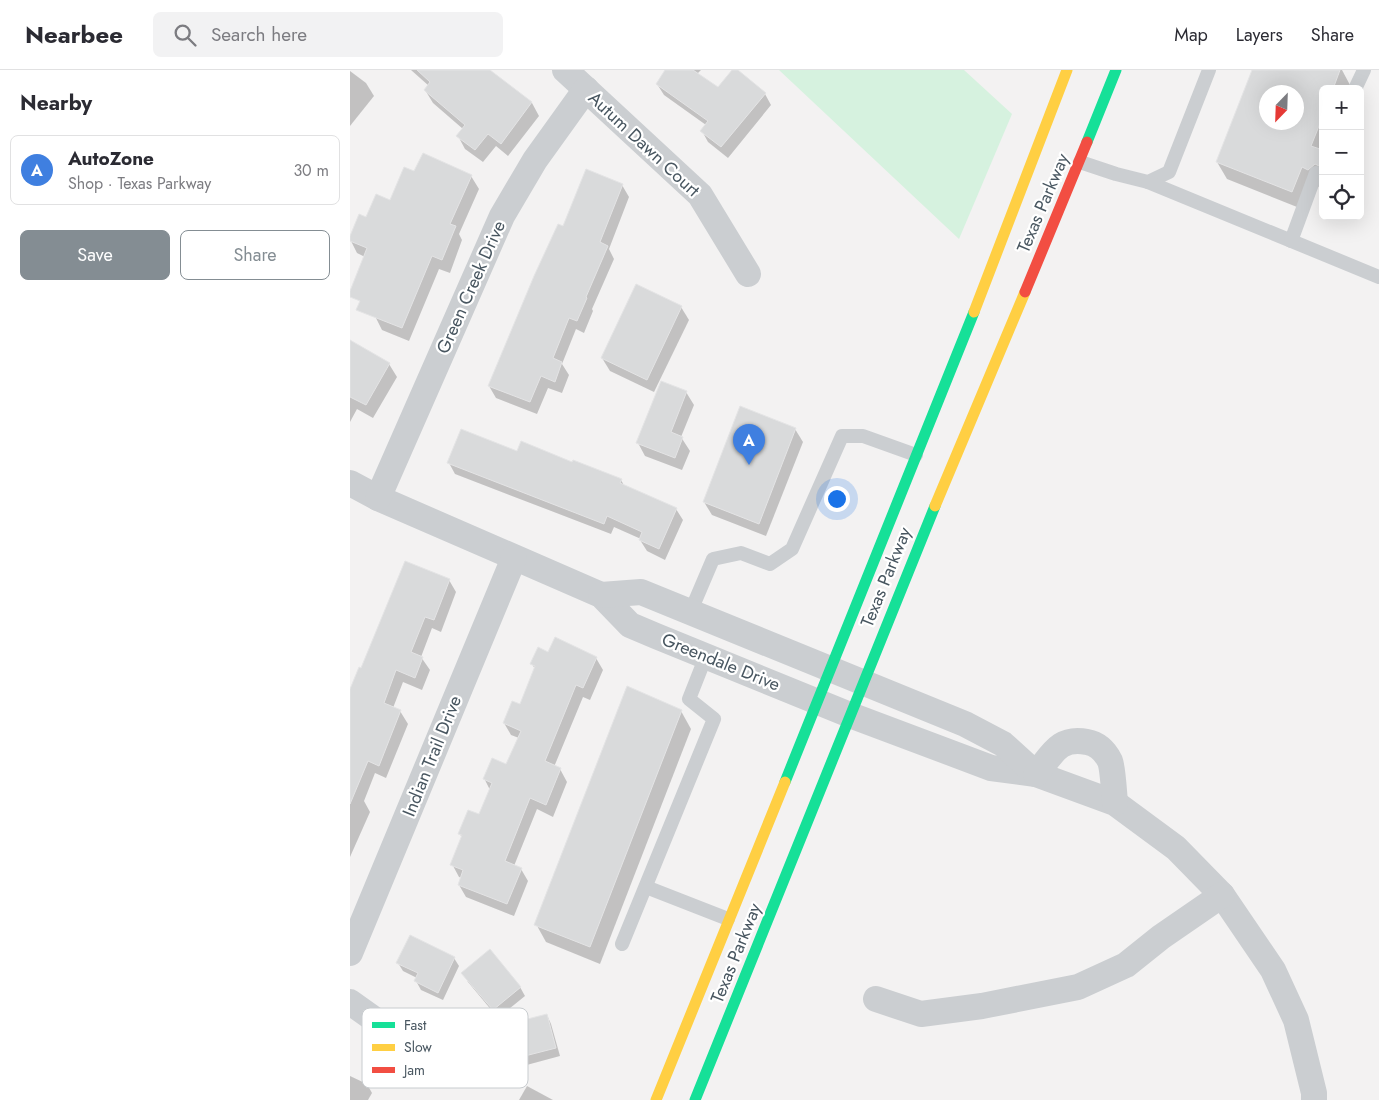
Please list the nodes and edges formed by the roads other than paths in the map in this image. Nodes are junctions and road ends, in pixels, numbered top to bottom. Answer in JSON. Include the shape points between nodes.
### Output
{"nodes":[{"id":1,"x":565,"y":70,"type":"edge"},
{"id":2,"x":1066,"y":70,"type":"edge"},
{"id":3,"x":1116,"y":70,"type":"edge"},
{"id":4,"x":1209,"y":70,"type":"edge"},
{"id":5,"x":1364,"y":70,"type":"edge"},
{"id":6,"x":1357,"y":85,"type":"edge"},
{"id":7,"x":586,"y":89,"type":"junction"},
{"id":8,"x":1080,"y":162,"type":"junction"},
{"id":9,"x":1316,"y":173,"type":"dead end"},
{"id":10,"x":1148,"y":182,"type":"junction"},
{"id":11,"x":1291,"y":241,"type":"junction"},
{"id":12,"x":748,"y":274,"type":"dead end"},
{"id":13,"x":1379,"y":277,"type":"edge"},
{"id":14,"x":916,"y":455,"type":"junction"},
{"id":15,"x":350,"y":483,"type":"edge"},
{"id":16,"x":378,"y":498,"type":"junction"},
{"id":17,"x":514,"y":558,"type":"junction"},
{"id":18,"x":601,"y":595,"type":"junction"},
{"id":19,"x":690,"y":613,"type":"junction"},
{"id":20,"x":706,"y":656,"type":"junction"},
{"id":21,"x":830,"y":670,"type":"junction"},
{"id":22,"x":862,"y":683,"type":"junction"},
{"id":23,"x":818,"y":701,"type":"junction"},
{"id":24,"x":850,"y":715,"type":"junction"},
{"id":25,"x":1036,"y":774,"type":"junction"},
{"id":26,"x":1115,"y":803,"type":"junction"},
{"id":27,"x":646,"y":887,"type":"junction"},
{"id":28,"x":1222,"y":895,"type":"junction"},
{"id":29,"x":728,"y":919,"type":"junction"},
{"id":30,"x":622,"y":944,"type":"dead end"},
{"id":31,"x":350,"y":953,"type":"edge"},
{"id":32,"x":876,"y":999,"type":"dead end"},
{"id":33,"x":350,"y":1002,"type":"edge"},
{"id":34,"x":362,"y":1011,"type":"edge"},
{"id":35,"x":656,"y":1100,"type":"edge"},
{"id":36,"x":695,"y":1100,"type":"edge"},
{"id":37,"x":1314,"y":1100,"type":"edge"}],
"edges":[{"from":1,"to":7,"type":"street","name":"Autum Dawn Court"},
{"from":2,"to":14,"type":"main road","name":"Texas Parkway"},
{"from":3,"to":8,"type":"main road","name":"Texas Parkway"},
{"from":4,"to":10,"type":"lane","via":[[1169,172]]},
{"from":5,"to":6,"type":"lane"},
{"from":7,"to":12,"type":"street","name":"Autum Dawn Court","via":[[700,194]]},
{"from":7,"to":16,"type":"street","name":"Green Creek Drive","via":[[535,160],[502,216]]},
{"from":8,"to":10,"type":"lane"},
{"from":8,"to":22,"type":"main road","name":"Texas Parkway"},
{"from":9,"to":11,"type":"lane"},
{"from":10,"to":11,"type":"lane"},
{"from":11,"to":13,"type":"lane"},
{"from":14,"to":19,"type":"lane","via":[[863,436],[842,436],[792,549],[770,564],[741,553],[713,559]]},
{"from":14,"to":21,"type":"main road","name":"Texas Parkway"},
{"from":15,"to":16,"type":"street","name":"Greendale Drive"},
{"from":16,"to":17,"type":"street","name":"Greendale Drive"},
{"from":17,"to":18,"type":"street","name":"Greendale Drive"},
{"from":17,"to":31,"type":"street","name":"Indian Trail Drive"},
{"from":18,"to":19,"type":"street","name":"Greendale Drive","via":[[641,592]]},
{"from":18,"to":20,"type":"street","name":"Greendale Drive","via":[[630,625]]},
{"from":19,"to":21,"type":"street","name":"Greendale Drive"},
{"from":20,"to":23,"type":"street","name":"Greendale Drive"},
{"from":20,"to":27,"type":"lane","via":[[689,699],[714,719]]},
{"from":21,"to":22,"type":"street","name":"Greendale Drive"},
{"from":21,"to":23,"type":"main road","name":"Texas Parkway"},
{"from":22,"to":24,"type":"main road","name":"Texas Parkway"},
{"from":22,"to":25,"type":"street","name":"Greendale Drive","via":[[1003,744]]},
{"from":23,"to":24,"type":"street","name":"Greendale Drive"},
{"from":23,"to":29,"type":"main road","name":"Texas Parkway"},
{"from":24,"to":25,"type":"street","name":"Greendale Drive","via":[[991,768]]},
{"from":24,"to":36,"type":"main road","name":"Texas Parkway"},
{"from":25,"to":26,"type":"street"},
{"from":25,"to":26,"type":"street","via":[[1060,745],[1074,739],[1091,743],[1103,749],[1111,763]]},
{"from":26,"to":28,"type":"street","via":[[1176,848]]},
{"from":27,"to":29,"type":"lane"},
{"from":27,"to":30,"type":"lane"},
{"from":28,"to":32,"type":"street","via":[[1126,965],[1078,987],[921,1014]]},
{"from":28,"to":37,"type":"street","via":[[1273,970],[1296,1020]]},
{"from":29,"to":35,"type":"main road","name":"Texas Parkway"},
{"from":33,"to":34,"type":"street"}]}
